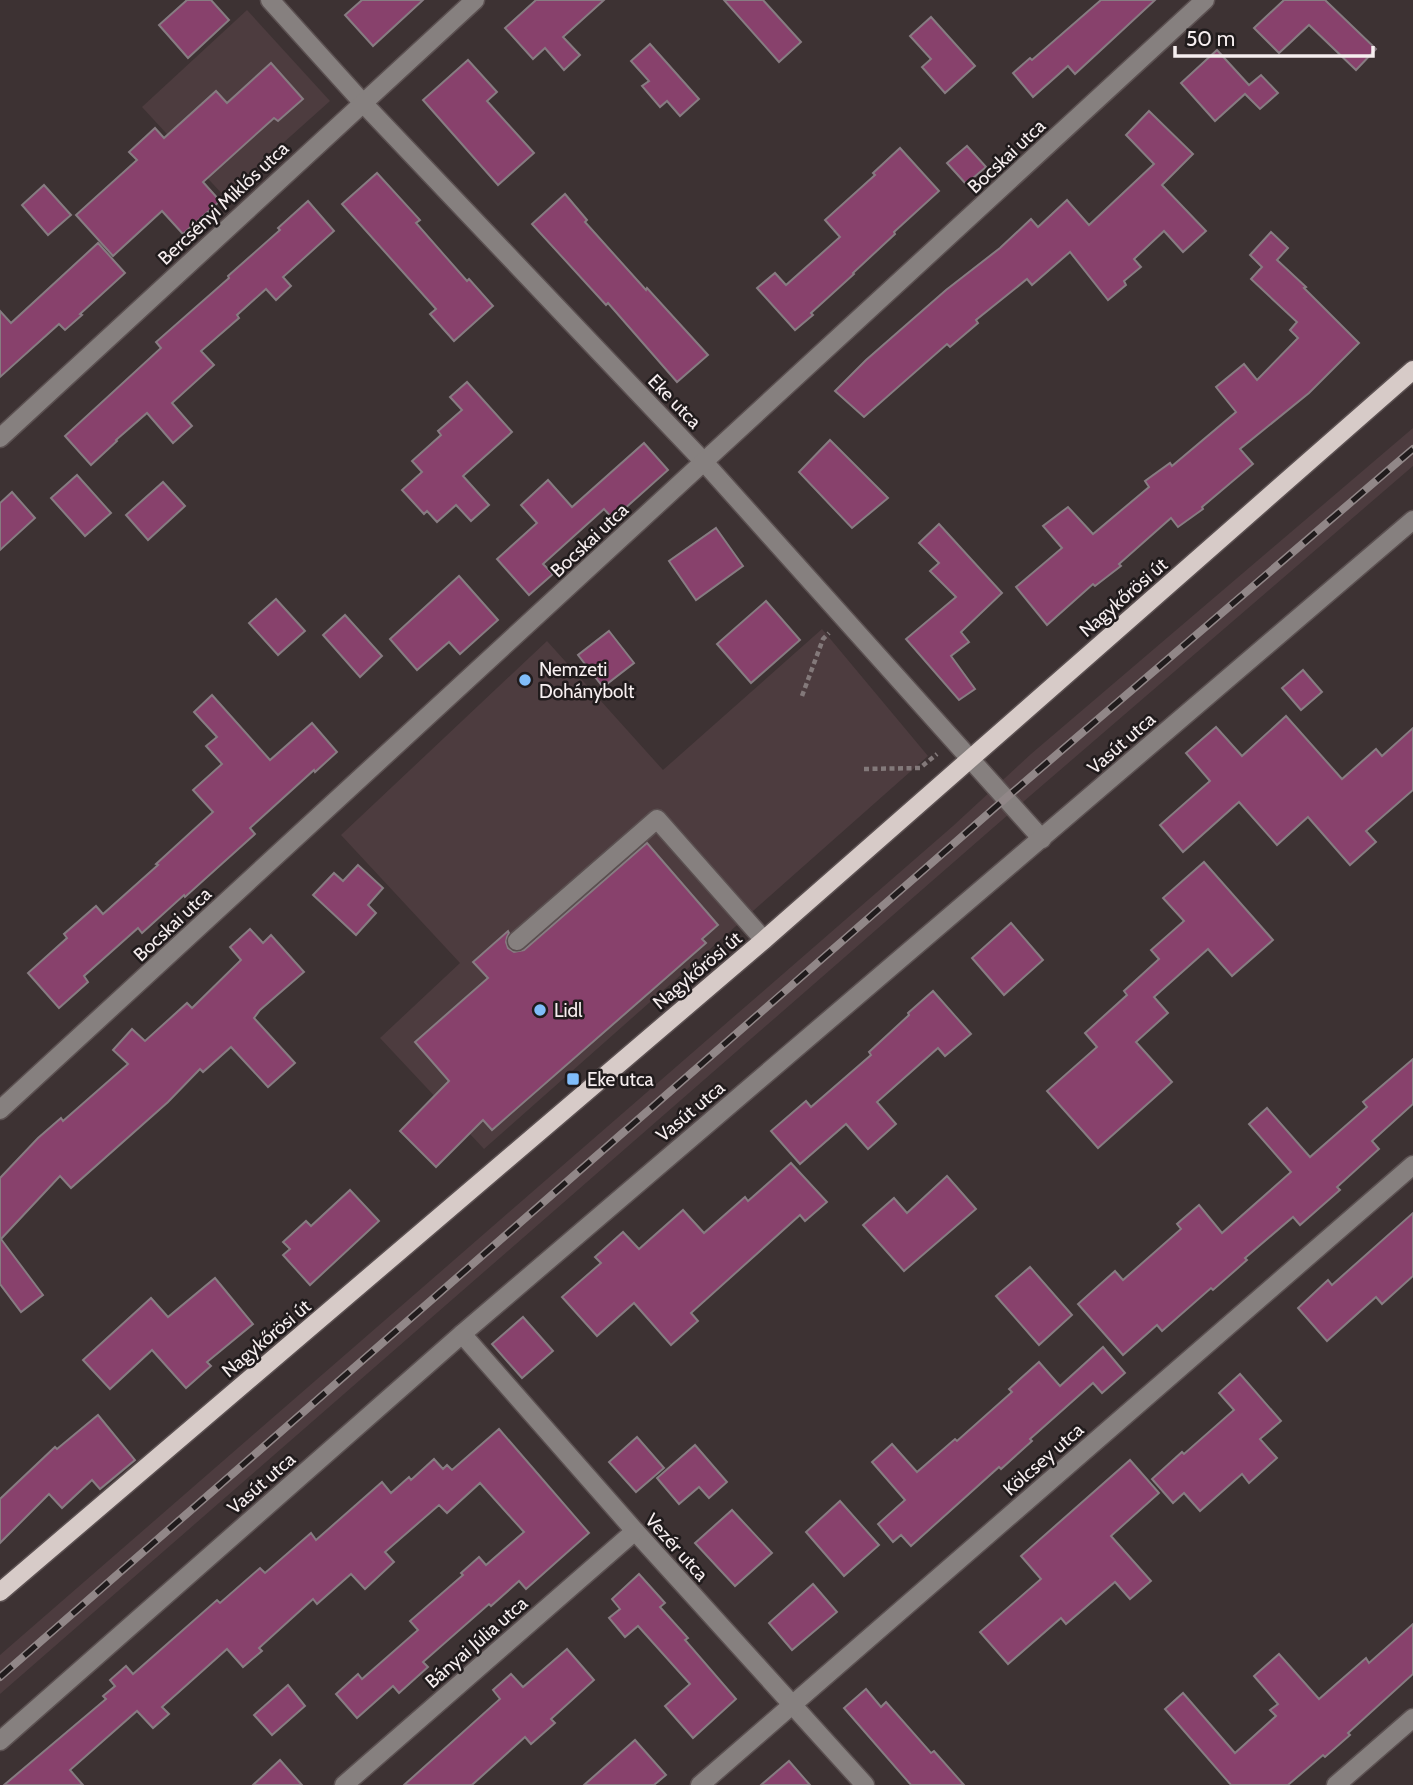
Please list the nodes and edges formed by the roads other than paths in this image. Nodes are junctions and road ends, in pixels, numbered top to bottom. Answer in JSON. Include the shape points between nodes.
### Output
{"nodes":[{"id":1,"x":270,"y":0,"type":"edge"},
{"id":2,"x":475,"y":0,"type":"edge"},
{"id":3,"x":1205,"y":0,"type":"edge"},
{"id":4,"x":363,"y":103,"type":"junction"},
{"id":5,"x":1413,"y":370,"type":"edge"},
{"id":6,"x":0,"y":438,"type":"edge"},
{"id":7,"x":704,"y":462,"type":"junction"},
{"id":8,"x":1413,"y":520,"type":"edge"},
{"id":9,"x":971,"y":758,"type":"junction"},
{"id":10,"x":1042,"y":839,"type":"junction"},
{"id":11,"x":764,"y":940,"type":"junction"},
{"id":12,"x":517,"y":941,"type":"dead end"},
{"id":13,"x":0,"y":1110,"type":"edge"},
{"id":14,"x":1413,"y":1166,"type":"edge"},
{"id":15,"x":462,"y":1334,"type":"junction"},
{"id":16,"x":635,"y":1531,"type":"junction"},
{"id":17,"x":0,"y":1592,"type":"edge"},
{"id":18,"x":792,"y":1706,"type":"junction"},
{"id":19,"x":1413,"y":1718,"type":"edge"},
{"id":20,"x":0,"y":1741,"type":"edge"},
{"id":21,"x":344,"y":1785,"type":"edge"},
{"id":22,"x":700,"y":1785,"type":"edge"},
{"id":23,"x":865,"y":1785,"type":"edge"},
{"id":24,"x":1336,"y":1785,"type":"edge"}],
"edges":[{"from":1,"to":4,"type":"street","name":"Eke utca"},
{"from":2,"to":4,"type":"street","name":"Bercsényi Miklós utca"},
{"from":3,"to":7,"type":"street","name":"Bocskai utca"},
{"from":4,"to":6,"type":"street","name":"Bercsényi Miklós utca"},
{"from":4,"to":7,"type":"street","name":"Eke utca"},
{"from":5,"to":9,"type":"main road","name":"Nagykőrösi út"},
{"from":7,"to":9,"type":"street","name":"Eke utca"},
{"from":7,"to":13,"type":"street","name":"Bocskai utca"},
{"from":8,"to":10,"type":"street","name":"Vasút utca"},
{"from":9,"to":10,"type":"street","name":"Eke utca"},
{"from":9,"to":11,"type":"main road","name":"Nagykőrösi út"},
{"from":10,"to":15,"type":"street","name":"Vasút utca"},
{"from":11,"to":12,"type":"street","via":[[657,819]]},
{"from":11,"to":17,"type":"main road","name":"Nagykőrösi út"},
{"from":14,"to":18,"type":"street","name":"Kölcsey utca"},
{"from":15,"to":16,"type":"street","name":"Vezér utca"},
{"from":15,"to":20,"type":"street","name":"Vasút utca"},
{"from":16,"to":18,"type":"street","name":"Vezér utca"},
{"from":16,"to":21,"type":"street","name":"Bányai Júlia utca"},
{"from":18,"to":22,"type":"street","name":"Kölcsey utca"},
{"from":18,"to":23,"type":"street","name":"Vezér utca"},
{"from":19,"to":24,"type":"street"}]}
